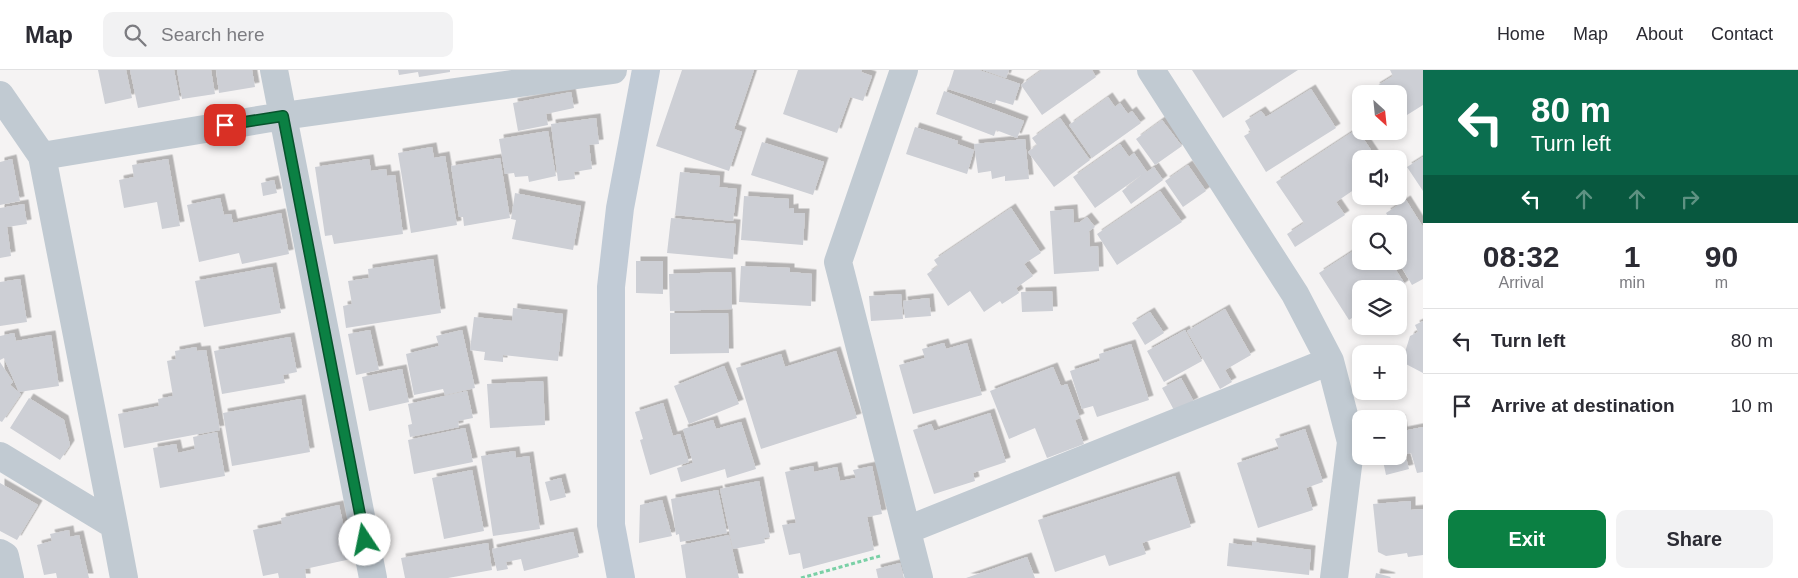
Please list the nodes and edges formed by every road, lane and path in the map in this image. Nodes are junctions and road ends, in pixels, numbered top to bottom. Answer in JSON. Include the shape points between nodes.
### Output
{"nodes":[{"id":1,"x":274,"y":70,"type":"edge"},
{"id":2,"x":612,"y":70,"type":"edge"},
{"id":3,"x":646,"y":70,"type":"edge"},
{"id":4,"x":904,"y":70,"type":"edge"},
{"id":5,"x":1151,"y":70,"type":"edge"},
{"id":6,"x":0,"y":95,"type":"edge"},
{"id":7,"x":283,"y":116,"type":"junction"},
{"id":8,"x":42,"y":156,"type":"junction"},
{"id":9,"x":1330,"y":361,"type":"junction"},
{"id":10,"x":0,"y":456,"type":"edge"},
{"id":11,"x":114,"y":525,"type":"junction"},
{"id":12,"x":909,"y":539,"type":"junction"},
{"id":13,"x":0,"y":553,"type":"edge"},
{"id":14,"x":10,"y":578,"type":"edge"},
{"id":15,"x":124,"y":578,"type":"edge"},
{"id":16,"x":373,"y":578,"type":"edge"},
{"id":17,"x":621,"y":578,"type":"edge"},
{"id":18,"x":801,"y":578,"type":"edge"},
{"id":19,"x":920,"y":578,"type":"edge"},
{"id":20,"x":1334,"y":578,"type":"edge"}],
"edges":[{"from":1,"to":7,"type":"street"},
{"from":2,"to":7,"type":"street"},
{"from":3,"to":17,"type":"street","via":[[620,208],[611,287],[611,525]]},
{"from":4,"to":12,"type":"street","via":[[838,262]]},
{"from":5,"to":9,"type":"street","via":[[1294,294]]},
{"from":6,"to":8,"type":"street"},
{"from":7,"to":8,"type":"street"},
{"from":7,"to":16,"type":"street"},
{"from":8,"to":11,"type":"street"},
{"from":9,"to":12,"type":"street"},
{"from":9,"to":20,"type":"street","via":[[1351,442]]},
{"from":10,"to":11,"type":"street"},
{"from":11,"to":15,"type":"street"},
{"from":12,"to":18,"type":"path"},
{"from":12,"to":19,"type":"street"},
{"from":13,"to":14,"type":"street","via":[[5,556]]}]}
